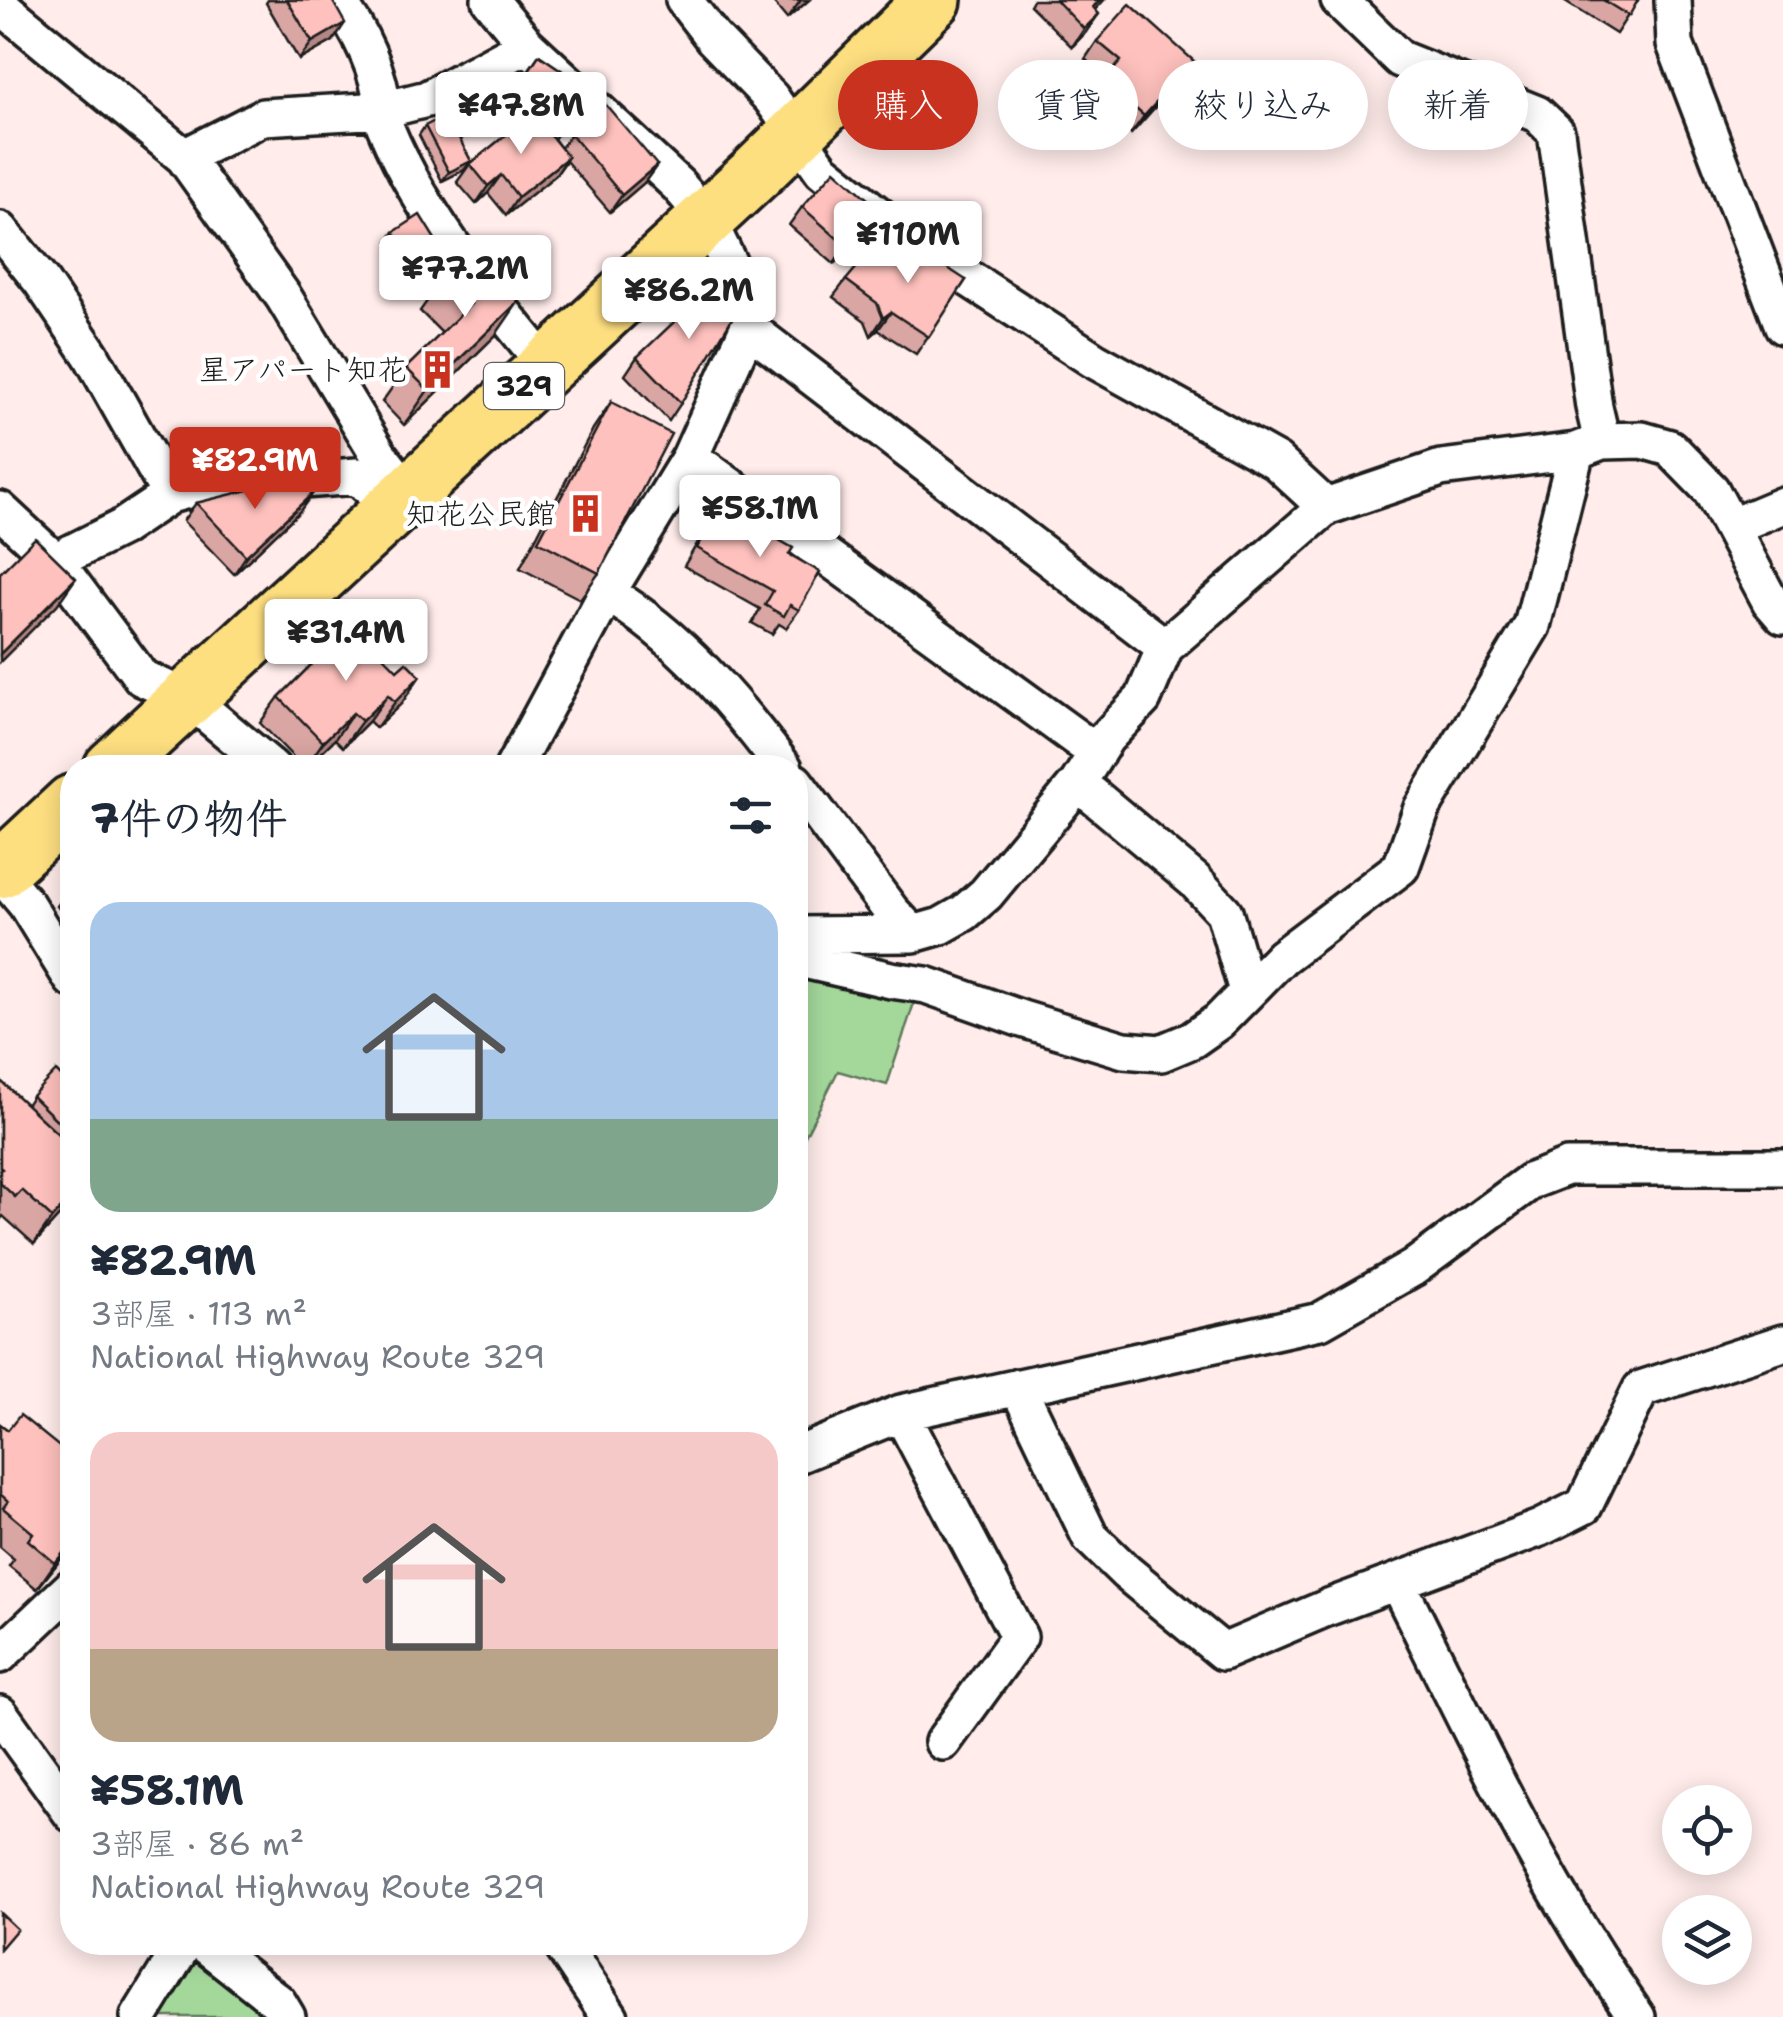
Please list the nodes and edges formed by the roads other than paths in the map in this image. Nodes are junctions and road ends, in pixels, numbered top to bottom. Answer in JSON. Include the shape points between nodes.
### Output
{"nodes":[{"id":1,"x":336,"y":0,"type":"edge"},
{"id":2,"x":490,"y":0,"type":"edge"},
{"id":3,"x":684,"y":0,"type":"edge"},
{"id":4,"x":933,"y":0,"type":"edge"},
{"id":5,"x":1339,"y":0,"type":"edge"},
{"id":6,"x":1673,"y":0,"type":"edge"},
{"id":7,"x":0,"y":4,"type":"edge"},
{"id":8,"x":528,"y":45,"type":"junction"},
{"id":9,"x":381,"y":111,"type":"junction"},
{"id":10,"x":797,"y":133,"type":"junction"},
{"id":11,"x":184,"y":158,"type":"junction"},
{"id":12,"x":707,"y":219,"type":"junction"},
{"id":13,"x":0,"y":230,"type":"edge"},
{"id":14,"x":1783,"y":326,"type":"edge"},
{"id":15,"x":748,"y":328,"type":"junction"},
{"id":16,"x":546,"y":365,"type":"junction"},
{"id":17,"x":1589,"y":446,"type":"junction"},
{"id":18,"x":690,"y":457,"type":"junction"},
{"id":19,"x":170,"y":495,"type":"junction"},
{"id":20,"x":399,"y":500,"type":"junction"},
{"id":21,"x":1783,"y":504,"type":"edge"},
{"id":22,"x":1326,"y":507,"type":"junction"},
{"id":23,"x":0,"y":510,"type":"edge"},
{"id":24,"x":1732,"y":526,"type":"junction"},
{"id":25,"x":55,"y":561,"type":"junction"},
{"id":26,"x":607,"y":593,"type":"junction"},
{"id":27,"x":1783,"y":616,"type":"edge"},
{"id":28,"x":1165,"y":647,"type":"junction"},
{"id":29,"x":188,"y":698,"type":"junction"},
{"id":30,"x":1097,"y":753,"type":"junction"},
{"id":31,"x":126,"y":755,"type":"edge"},
{"id":32,"x":256,"y":755,"type":"edge"},
{"id":33,"x":520,"y":755,"type":"edge"},
{"id":34,"x":773,"y":755,"type":"edge"},
{"id":35,"x":1078,"y":782,"type":"junction"},
{"id":36,"x":808,"y":799,"type":"edge"},
{"id":37,"x":60,"y":813,"type":"edge"},
{"id":38,"x":8,"y":853,"type":"edge"},
{"id":39,"x":913,"y":934,"type":"junction"},
{"id":40,"x":808,"y":935,"type":"edge"},
{"id":41,"x":60,"y":959,"type":"edge"},
{"id":42,"x":808,"y":961,"type":"edge"},
{"id":43,"x":1247,"y":991,"type":"junction"},
{"id":44,"x":1783,"y":1166,"type":"edge"},
{"id":45,"x":1783,"y":1343,"type":"edge"},
{"id":46,"x":1018,"y":1388,"type":"junction"},
{"id":47,"x":902,"y":1413,"type":"junction"},
{"id":48,"x":808,"y":1451,"type":"edge"},
{"id":49,"x":1397,"y":1582,"type":"junction"},
{"id":50,"x":60,"y":1599,"type":"edge"},
{"id":51,"x":0,"y":1655,"type":"edge"},
{"id":52,"x":0,"y":1714,"type":"edge"},
{"id":53,"x":943,"y":1742,"type":"dead end"},
{"id":54,"x":60,"y":1797,"type":"edge"},
{"id":55,"x":176,"y":1955,"type":"edge"},
{"id":56,"x":218,"y":1955,"type":"edge"},
{"id":57,"x":569,"y":1955,"type":"edge"},
{"id":58,"x":139,"y":2017,"type":"edge"},
{"id":59,"x":287,"y":2017,"type":"edge"},
{"id":60,"x":610,"y":2017,"type":"edge"},
{"id":61,"x":1637,"y":2017,"type":"edge"}],
"edges":[{"from":1,"to":9,"type":"street","via":[[381,86]]},
{"from":2,"to":8,"type":"street"},
{"from":3,"to":10,"type":"street"},
{"from":4,"to":10,"type":"highway","number":"329"},
{"from":5,"to":17,"type":"street","via":[[1400,59],[1537,114],[1556,132],[1594,407]]},
{"from":6,"to":14,"type":"street","via":[[1674,44]]},
{"from":7,"to":11,"type":"street"},
{"from":8,"to":9,"type":"street","via":[[427,99]]},
{"from":8,"to":12,"type":"street"},
{"from":9,"to":11,"type":"street","via":[[263,118]]},
{"from":9,"to":16,"type":"street","via":[[395,155],[444,232]]},
{"from":10,"to":12,"type":"highway","number":"329"},
{"from":10,"to":22,"type":"street","via":[[822,170],[908,238],[1094,360],[1276,461]]},
{"from":11,"to":20,"type":"street","via":[[283,296]]},
{"from":12,"to":15,"type":"street","via":[[752,311]]},
{"from":12,"to":16,"type":"highway","number":"329"},
{"from":13,"to":19,"type":"street","via":[[91,355]]},
{"from":15,"to":18,"type":"street"},
{"from":15,"to":28,"type":"street"},
{"from":16,"to":20,"type":"highway","number":"329"},
{"from":17,"to":22,"type":"street","via":[[1440,468]]},
{"from":17,"to":24,"type":"street","via":[[1642,440],[1670,448],[1711,490]]},
{"from":17,"to":43,"type":"street","via":[[1532,626],[1422,808],[1400,867]]},
{"from":18,"to":26,"type":"street"},
{"from":18,"to":30,"type":"street"},
{"from":19,"to":20,"type":"street","via":[[357,476]]},
{"from":19,"to":25,"type":"street"},
{"from":20,"to":29,"type":"highway","number":"329"},
{"from":21,"to":24,"type":"street"},
{"from":22,"to":28,"type":"street"},
{"from":23,"to":25,"type":"street"},
{"from":24,"to":27,"type":"street"},
{"from":25,"to":29,"type":"street","via":[[142,678]]},
{"from":26,"to":33,"type":"street"},
{"from":26,"to":34,"type":"street","via":[[653,623],[706,673]]},
{"from":28,"to":30,"type":"street","via":[[1143,699]]},
{"from":29,"to":31,"type":"highway","number":"329"},
{"from":29,"to":32,"type":"street"},
{"from":30,"to":35,"type":"street"},
{"from":35,"to":39,"type":"street","via":[[975,903],[942,926]]},
{"from":35,"to":43,"type":"street","via":[[1224,912]]},
{"from":36,"to":39,"type":"street"},
{"from":37,"to":38,"type":"highway"},
{"from":38,"to":41,"type":"street","via":[[26,904]]},
{"from":39,"to":40,"type":"street"},
{"from":42,"to":43,"type":"street","via":[[926,984],[1124,1050],[1161,1053],[1219,1021]]},
{"from":44,"to":46,"type":"street","via":[[1568,1167],[1531,1182],[1413,1268],[1320,1321]]},
{"from":45,"to":49,"type":"street","via":[[1641,1389],[1584,1506]]},
{"from":46,"to":47,"type":"street"},
{"from":46,"to":49,"type":"street","via":[[1090,1537],[1223,1652]]},
{"from":47,"to":48,"type":"street"},
{"from":47,"to":53,"type":"street","via":[[1018,1637]]},
{"from":49,"to":61,"type":"street","via":[[1509,1806],[1592,1953]]},
{"from":50,"to":51,"type":"street"},
{"from":52,"to":54,"type":"street"},
{"from":55,"to":58,"type":"street"},
{"from":56,"to":59,"type":"street","via":[[278,2002]]},
{"from":57,"to":60,"type":"street"}]}
